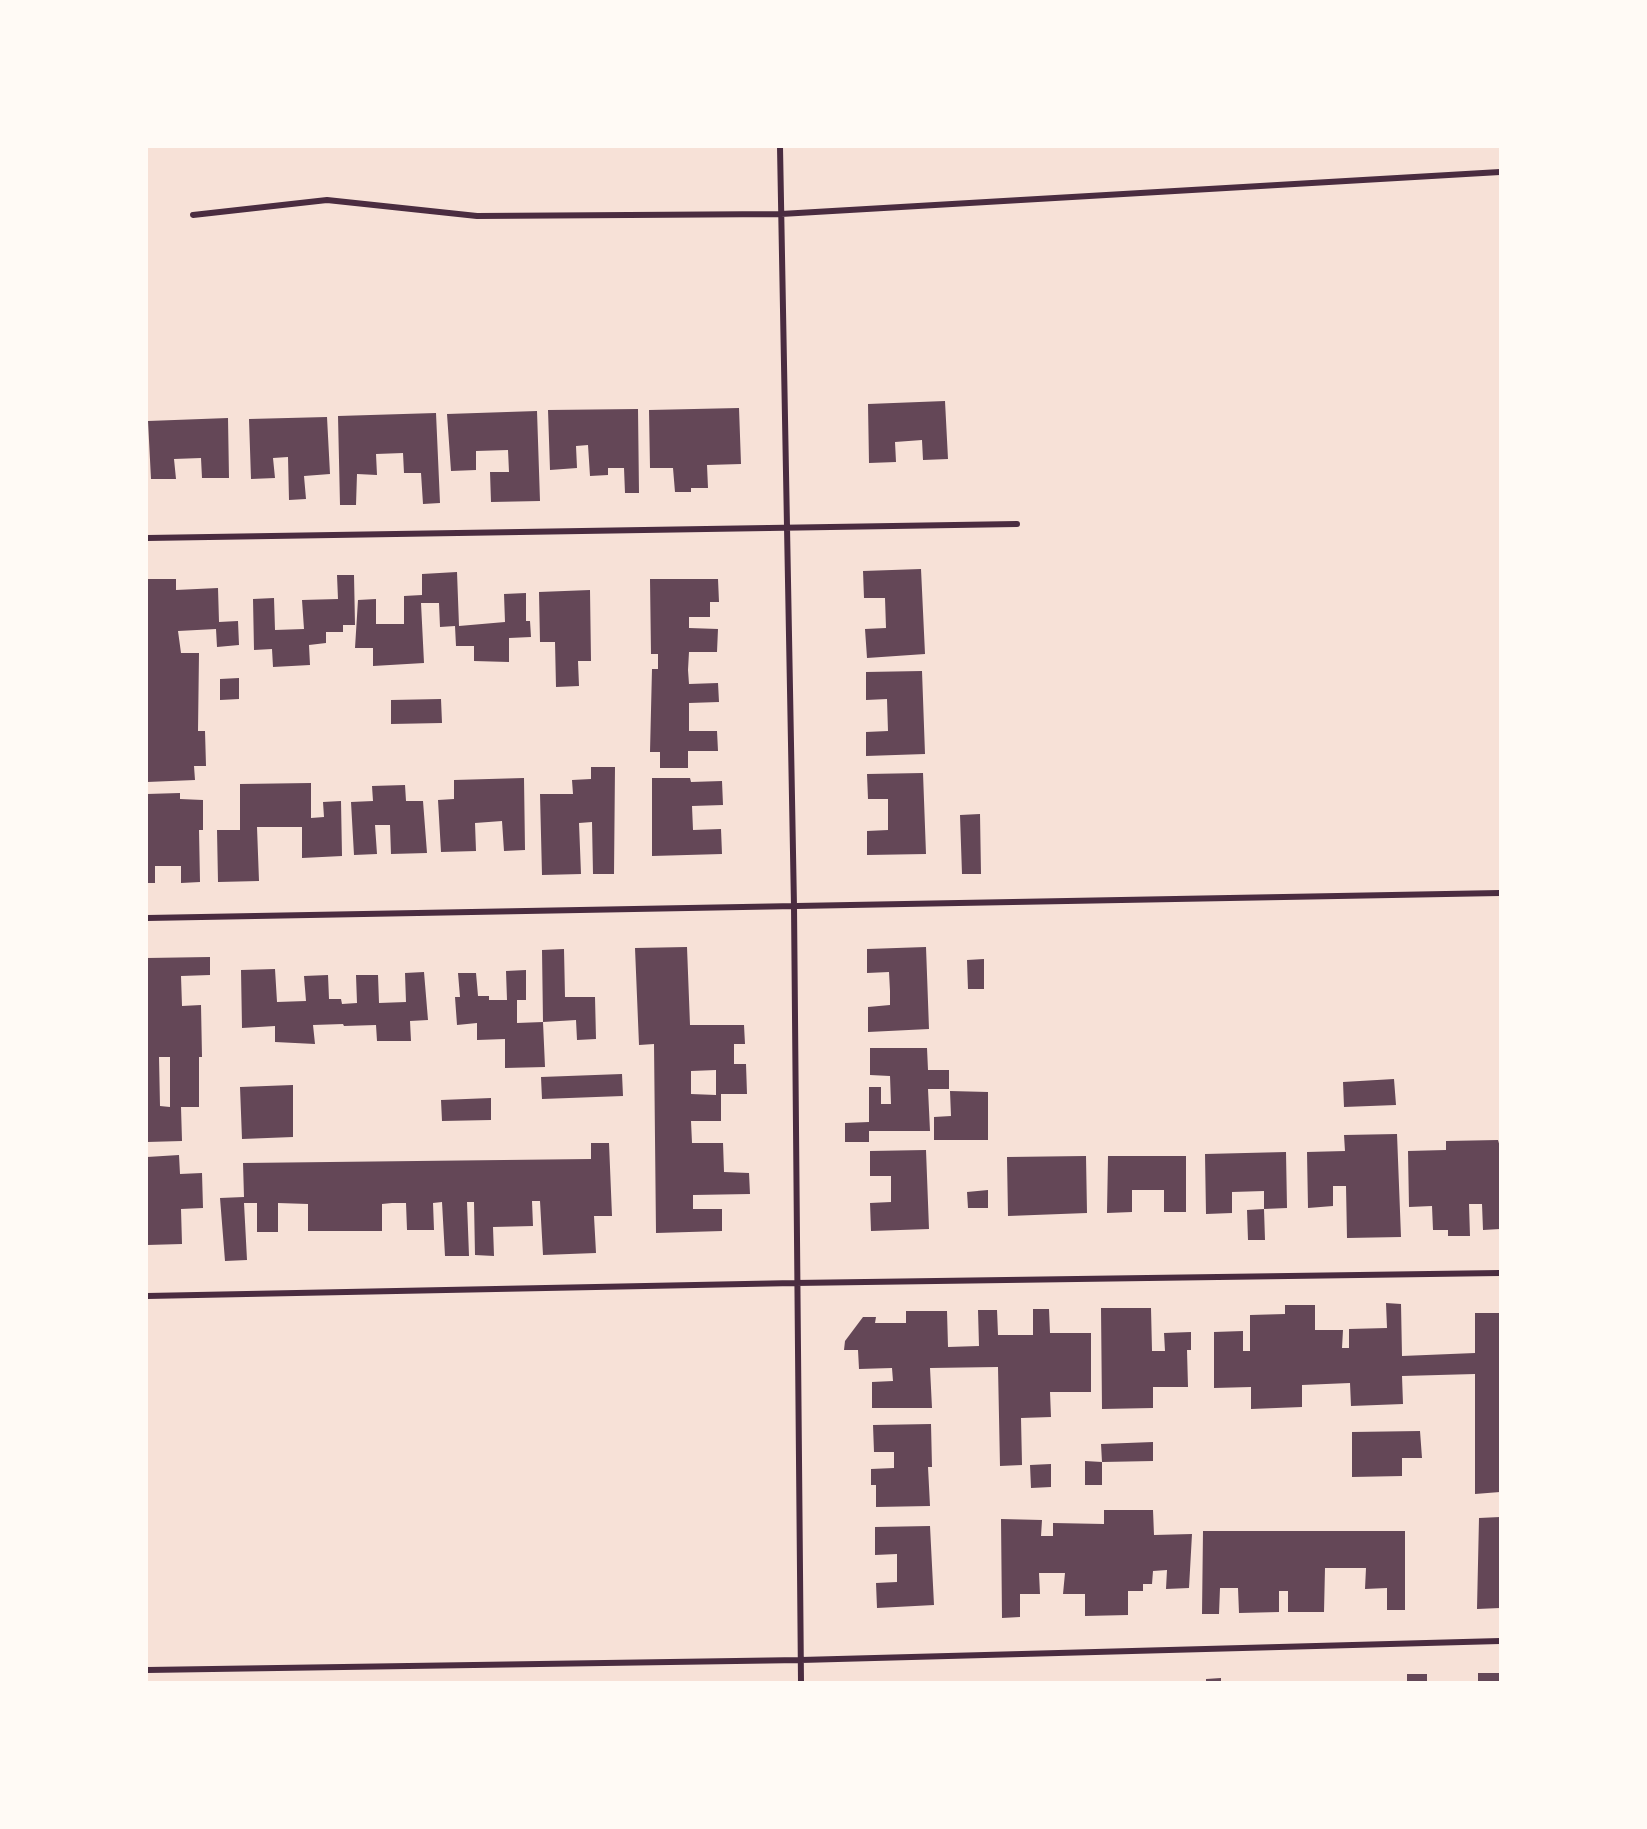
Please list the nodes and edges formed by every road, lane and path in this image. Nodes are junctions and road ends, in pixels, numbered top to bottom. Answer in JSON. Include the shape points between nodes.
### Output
{"nodes":[{"id":1,"x":780,"y":147,"type":"edge"},
{"id":2,"x":1500,"y":172,"type":"edge"},
{"id":3,"x":781,"y":214,"type":"junction"},
{"id":4,"x":194,"y":215,"type":"dead end"},
{"id":5,"x":1017,"y":524,"type":"dead end"},
{"id":6,"x":787,"y":527,"type":"junction"},
{"id":7,"x":147,"y":538,"type":"edge"},
{"id":8,"x":1500,"y":893,"type":"edge"},
{"id":9,"x":794,"y":906,"type":"junction"},
{"id":10,"x":147,"y":918,"type":"edge"},
{"id":11,"x":1500,"y":1273,"type":"edge"},
{"id":12,"x":795,"y":1283,"type":"junction"},
{"id":13,"x":147,"y":1296,"type":"edge"},
{"id":14,"x":1500,"y":1641,"type":"edge"},
{"id":15,"x":801,"y":1660,"type":"junction"},
{"id":16,"x":147,"y":1670,"type":"edge"},
{"id":17,"x":801,"y":1682,"type":"edge"}],
"edges":[{"from":1,"to":3,"type":"street"},
{"from":2,"to":3,"type":"street"},
{"from":3,"to":4,"type":"street","via":[[477,216],[327,200]]},
{"from":3,"to":6,"type":"street"},
{"from":5,"to":6,"type":"street"},
{"from":6,"to":7,"type":"street"},
{"from":6,"to":9,"type":"street"},
{"from":8,"to":9,"type":"street"},
{"from":9,"to":10,"type":"street"},
{"from":9,"to":12,"type":"street"},
{"from":11,"to":12,"type":"street"},
{"from":12,"to":13,"type":"street"},
{"from":12,"to":15,"type":"street"},
{"from":14,"to":15,"type":"street"},
{"from":15,"to":16,"type":"street"},
{"from":15,"to":17,"type":"street"}]}
